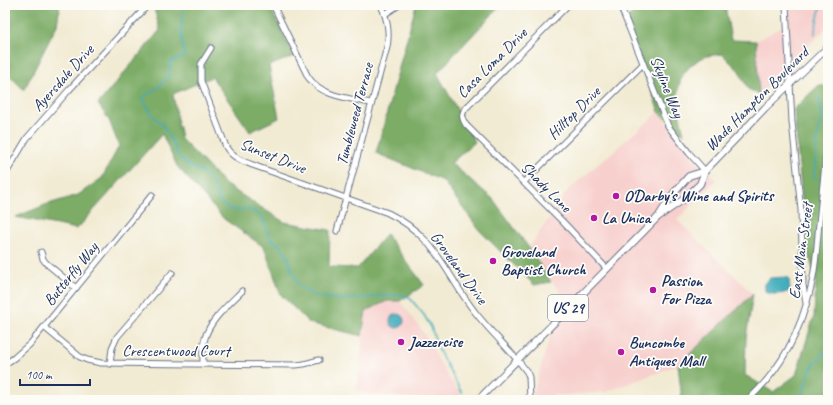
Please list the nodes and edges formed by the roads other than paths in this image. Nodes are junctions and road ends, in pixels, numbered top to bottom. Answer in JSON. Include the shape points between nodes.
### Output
{"nodes":[{"id":1,"x":148,"y":5,"type":"edge"},
{"id":2,"x":273,"y":5,"type":"edge"},
{"id":3,"x":381,"y":5,"type":"edge"},
{"id":4,"x":398,"y":5,"type":"edge"},
{"id":5,"x":568,"y":5,"type":"edge"},
{"id":6,"x":620,"y":5,"type":"edge"},
{"id":7,"x":786,"y":5,"type":"edge"},
{"id":8,"x":385,"y":14,"type":"junction"},
{"id":9,"x":828,"y":47,"type":"edge"},
{"id":10,"x":211,"y":48,"type":"dead end"},
{"id":11,"x":643,"y":64,"type":"junction"},
{"id":12,"x":790,"y":84,"type":"junction"},
{"id":13,"x":371,"y":103,"type":"junction"},
{"id":14,"x":466,"y":125,"type":"joint"},
{"id":15,"x":828,"y":135,"type":"edge"},
{"id":16,"x":827,"y":147,"type":"edge"},
{"id":17,"x":705,"y":171,"type":"junction"},
{"id":18,"x":5,"y":175,"type":"edge"},
{"id":19,"x":524,"y":182,"type":"junction"},
{"id":20,"x":152,"y":195,"type":"dead end"},
{"id":21,"x":346,"y":198,"type":"junction"},
{"id":22,"x":658,"y":217,"type":"junction"},
{"id":23,"x":337,"y":231,"type":"dead end"},
{"id":24,"x":41,"y":252,"type":"dead end"},
{"id":25,"x":607,"y":269,"type":"junction"},
{"id":26,"x":172,"y":273,"type":"dead end"},
{"id":27,"x":76,"y":288,"type":"junction"},
{"id":28,"x":242,"y":291,"type":"dead end"},
{"id":29,"x":806,"y":303,"type":"junction"},
{"id":30,"x":44,"y":327,"type":"junction"},
{"id":31,"x":319,"y":360,"type":"dead end"},
{"id":32,"x":518,"y":360,"type":"junction"},
{"id":33,"x":5,"y":364,"type":"edge"},
{"id":34,"x":110,"y":364,"type":"junction"},
{"id":35,"x":203,"y":364,"type":"junction"},
{"id":36,"x":478,"y":400,"type":"edge"},
{"id":37,"x":530,"y":400,"type":"edge"},
{"id":38,"x":748,"y":400,"type":"edge"}],
"edges":[{"from":1,"to":18,"type":"street","name":"Ayersdale Drive","via":[[28,138]]},
{"from":2,"to":13,"type":"street","via":[[308,78],[315,86],[326,92]]},
{"from":3,"to":8,"type":"street","name":"Tumbleweed Terrace"},
{"from":4,"to":8,"type":"street"},
{"from":5,"to":14,"type":"street","name":"Casa Loma Drive","via":[[465,109],[462,116]]},
{"from":6,"to":11,"type":"street","name":"Skyline Way"},
{"from":7,"to":12,"type":"street"},
{"from":8,"to":13,"type":"street","name":"Tumbleweed Terrace","via":[[388,42]]},
{"from":9,"to":12,"type":"main road","name":"Wade Hampton Boulevard","number":"US 29"},
{"from":10,"to":21,"type":"street","name":"Sunset Drive","via":[[201,64],[201,81],[231,154],[245,162]]},
{"from":11,"to":17,"type":"street","name":"Skyline Way","via":[[668,126]]},
{"from":11,"to":19,"type":"street","name":"Hilltop Drive"},
{"from":12,"to":17,"type":"main road","name":"Wade Hampton Boulevard","number":"US 29"},
{"from":12,"to":29,"type":"street"},
{"from":13,"to":21,"type":"street","name":"Tumbleweed Terrace"},
{"from":14,"to":19,"type":"street","name":"Shady Lane"},
{"from":15,"to":16,"type":"street","name":"East Main Street"},
{"from":16,"to":29,"type":"street","name":"East Main Street","via":[[813,276]]},
{"from":17,"to":22,"type":"main road","name":"Wade Hampton Boulevard","number":"US 29","via":[[700,184]]},
{"from":17,"to":22,"type":"main road","name":"Wade Hampton Boulevard","number":"US 29","via":[[689,176]]},
{"from":19,"to":25,"type":"street","name":"Shady Lane"},
{"from":20,"to":27,"type":"street","name":"Butterfly Way"},
{"from":21,"to":23,"type":"street","name":"Tumbleweed Terrace"},
{"from":21,"to":32,"type":"street","name":"Groveland Drive","via":[[388,213],[416,231],[434,251],[471,308]]},
{"from":22,"to":25,"type":"main road","name":"Wade Hampton Boulevard","number":"US 29"},
{"from":24,"to":27,"type":"street","via":[[46,263]]},
{"from":25,"to":32,"type":"main road","name":"Wade Hampton Boulevard","number":"US 29"},
{"from":26,"to":34,"type":"street","via":[[117,337],[112,348]]},
{"from":27,"to":30,"type":"street","name":"Butterfly Way"},
{"from":28,"to":35,"type":"street","via":[[216,318],[207,332]]},
{"from":29,"to":38,"type":"street","name":"East Main Street","via":[[802,321],[788,351],[770,377]]},
{"from":30,"to":33,"type":"street","name":"Butterfly Way","via":[[24,350]]},
{"from":30,"to":34,"type":"street","name":"Crescentwood Court","via":[[80,357]]},
{"from":31,"to":35,"type":"street","name":"Crescentwood Court","via":[[296,365]]},
{"from":32,"to":36,"type":"main road","name":"Wade Hampton Boulevard","number":"US 29"},
{"from":32,"to":37,"type":"street","name":"Groveland Drive","via":[[529,377]]},
{"from":34,"to":35,"type":"street","name":"Crescentwood Court"}]}
